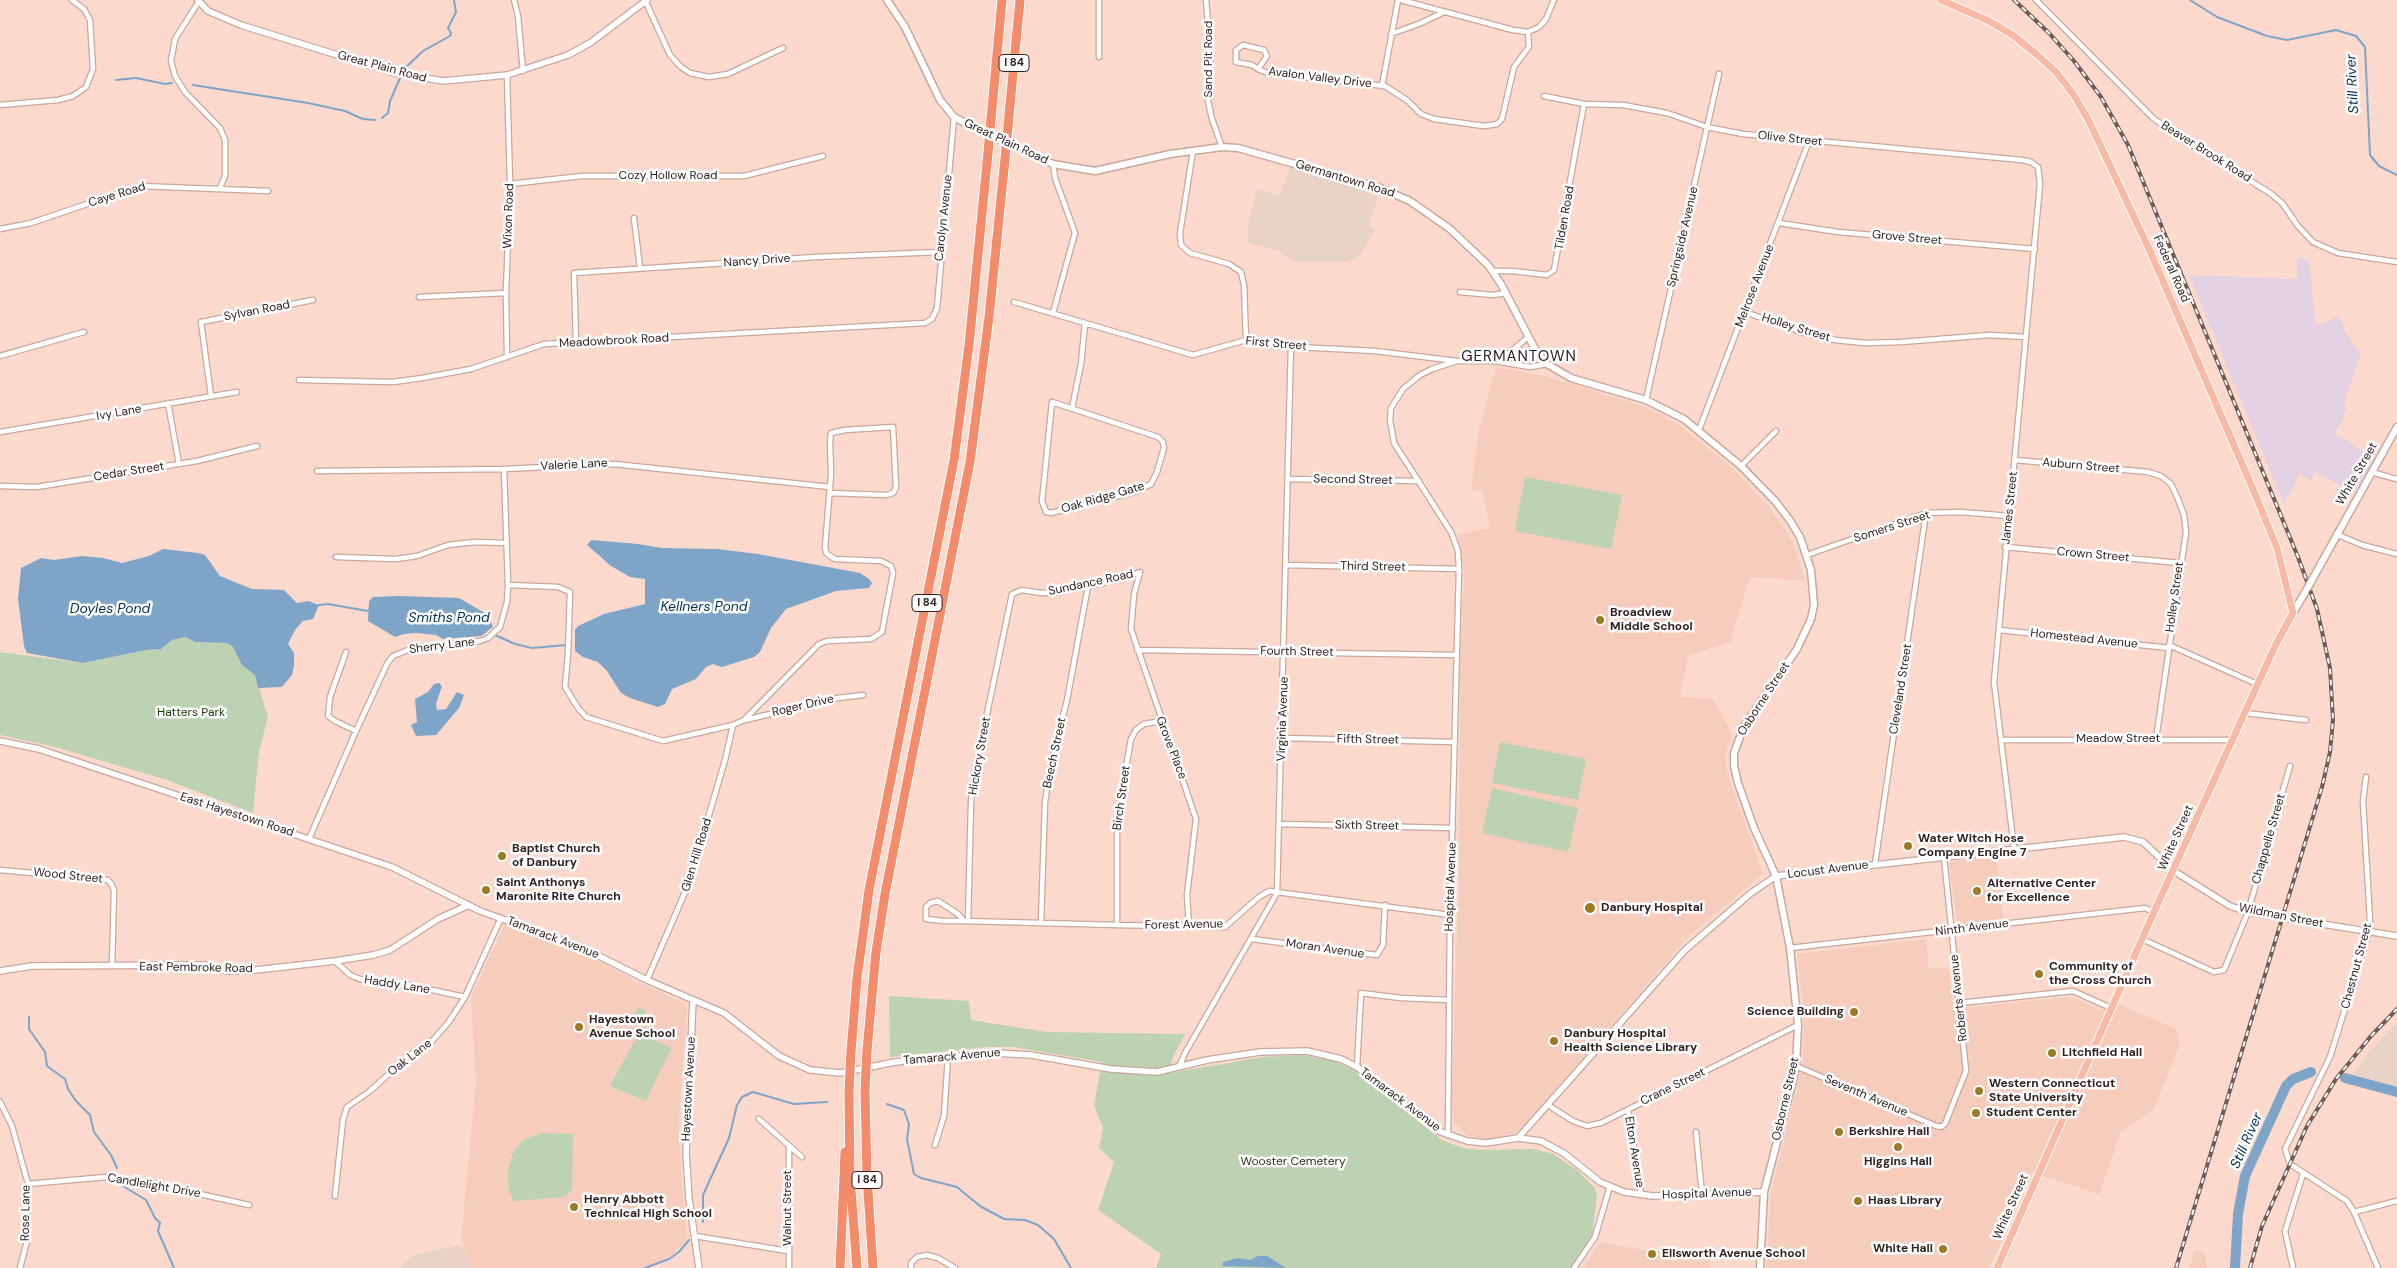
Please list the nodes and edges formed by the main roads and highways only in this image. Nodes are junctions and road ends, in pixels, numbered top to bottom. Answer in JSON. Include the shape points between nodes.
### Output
{"nodes":[{"id":1,"x":886,"y":0,"type":"edge"},
{"id":2,"x":1002,"y":0,"type":"edge"},
{"id":3,"x":1020,"y":0,"type":"edge"},
{"id":4,"x":1941,"y":0,"type":"edge"},
{"id":5,"x":1222,"y":147,"type":"joint"},
{"id":6,"x":1565,"y":375,"type":"joint"},
{"id":7,"x":2397,"y":427,"type":"edge"},
{"id":8,"x":2293,"y":613,"type":"junction"},
{"id":9,"x":849,"y":1110,"type":"junction"},
{"id":10,"x":867,"y":1176,"type":"junction"},
{"id":11,"x":840,"y":1268,"type":"edge"},
{"id":12,"x":857,"y":1268,"type":"edge"},
{"id":13,"x":873,"y":1268,"type":"edge"},
{"id":14,"x":879,"y":1268,"type":"edge"},
{"id":15,"x":1760,"y":1268,"type":"edge"},
{"id":16,"x":1997,"y":1268,"type":"edge"}],
"edges":[{"from":1,"to":5,"type":"main road","name":"Great Plain Road","via":[[908,34],[936,93],[954,117],[1053,164],[1095,171],[1170,154]]},
{"from":2,"to":9,"type":"highway","number":"I 84","bridge":true,"via":[[970,345],[954,460],[869,890],[857,978]]},
{"from":3,"to":10,"type":"highway","number":"I 84","bridge":true,"via":[[989,317],[970,462],[885,894],[875,961],[867,1050]]},
{"from":4,"to":8,"type":"main road","name":"Federal Road","via":[[1989,21],[2029,48],[2056,72],[2088,119],[2144,237],[2256,494],[2277,548]]},
{"from":5,"to":6,"type":"main road","name":"Germantown Road","via":[[1258,152],[1398,196],[1430,214],[1492,271],[1535,350],[1547,364]]},
{"from":6,"to":15,"type":"main road","name":"Osborne Street","via":[[1646,400],[1700,430],[1741,466],[1784,513],[1800,537],[1814,586],[1814,605],[1805,634],[1744,726],[1734,753],[1738,783],[1776,876],[1790,948],[1798,1025],[1796,1066],[1764,1192]]},
{"from":7,"to":8,"type":"main road","name":"White Street","bridge":true},
{"from":8,"to":16,"type":"main road","name":"White Street","via":[[2257,684]]},
{"from":9,"to":11,"type":"highway"},
{"from":9,"to":12,"type":"highway","number":"I 84"},
{"from":10,"to":13,"type":"highway","number":"I 84"},
{"from":10,"to":14,"type":"highway"}]}
